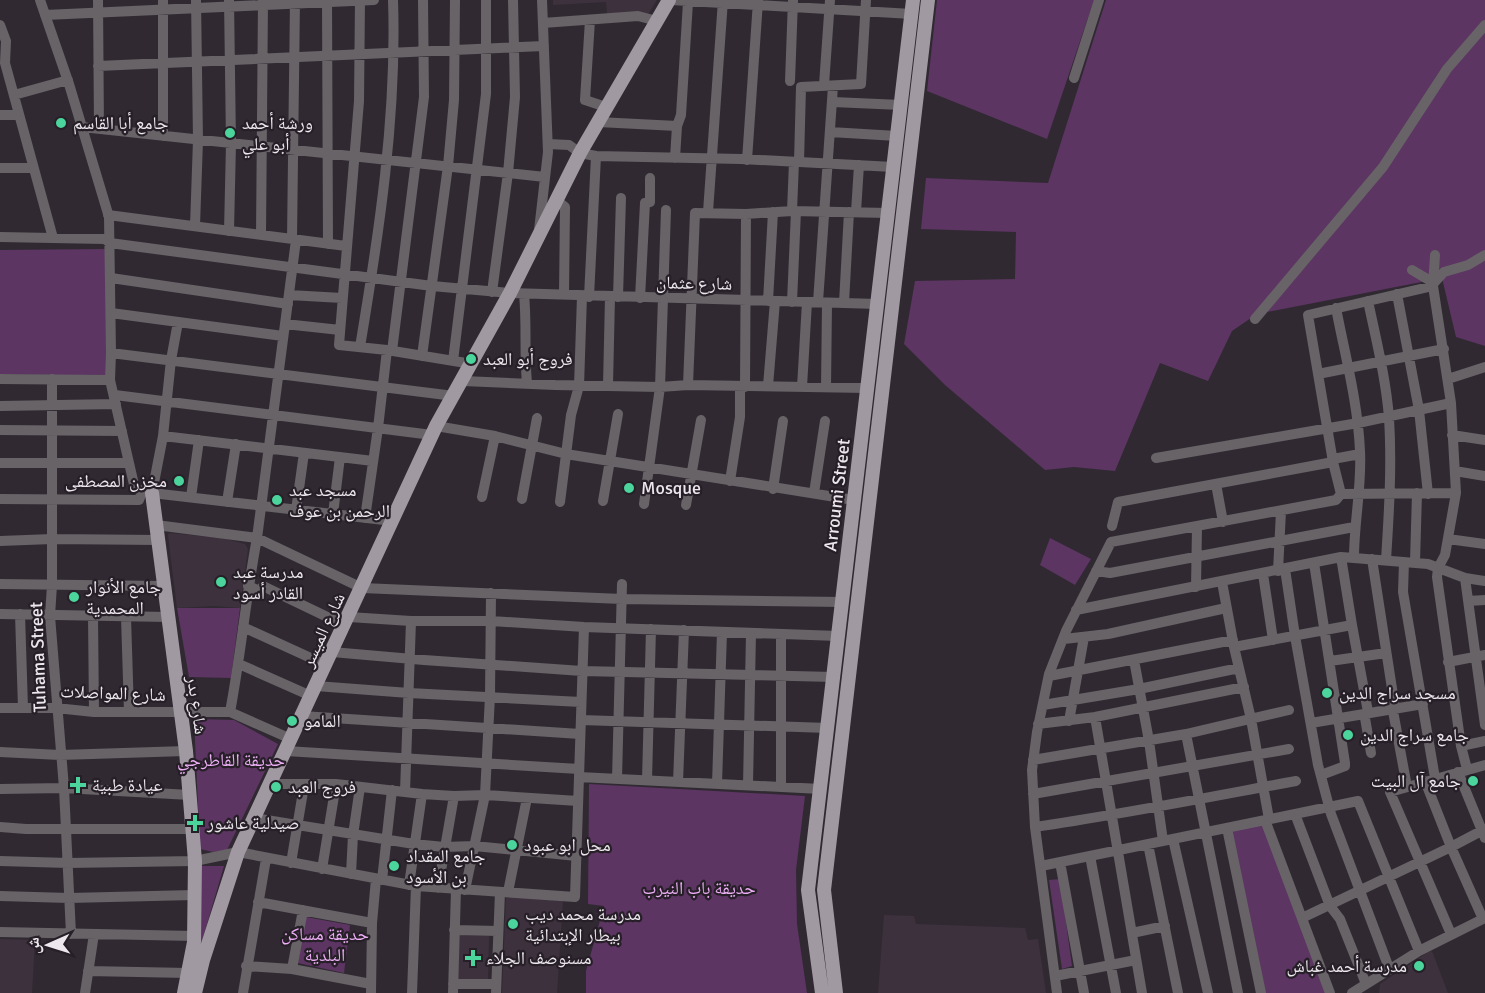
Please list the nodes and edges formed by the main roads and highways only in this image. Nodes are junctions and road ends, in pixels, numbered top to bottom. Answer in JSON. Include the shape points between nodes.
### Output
{"nodes":[{"id":1,"x":670,"y":0,"type":"edge"},
{"id":2,"x":927,"y":0,"type":"edge"},
{"id":3,"x":912,"y":7,"type":"edge"},
{"id":4,"x":147,"y":492,"type":"road end"},
{"id":5,"x":184,"y":993,"type":"edge"},
{"id":6,"x":195,"y":993,"type":"edge"},
{"id":7,"x":822,"y":993,"type":"edge"},
{"id":8,"x":836,"y":993,"type":"edge"}],
"edges":[{"from":1,"to":6,"type":"main road","name":"شارع الميسر","via":[[580,153],[538,237],[517,294],[434,430],[238,852]]},
{"from":2,"to":8,"type":"main road","name":"Arroumi Street","via":[[824,890]]},
{"from":3,"to":7,"type":"main road","name":"Arroumi Street","via":[[808,890]]},
{"from":4,"to":5,"type":"main road","name":"شارع بدر","via":[[156,525],[186,751],[195,861],[194,936]]}]}
